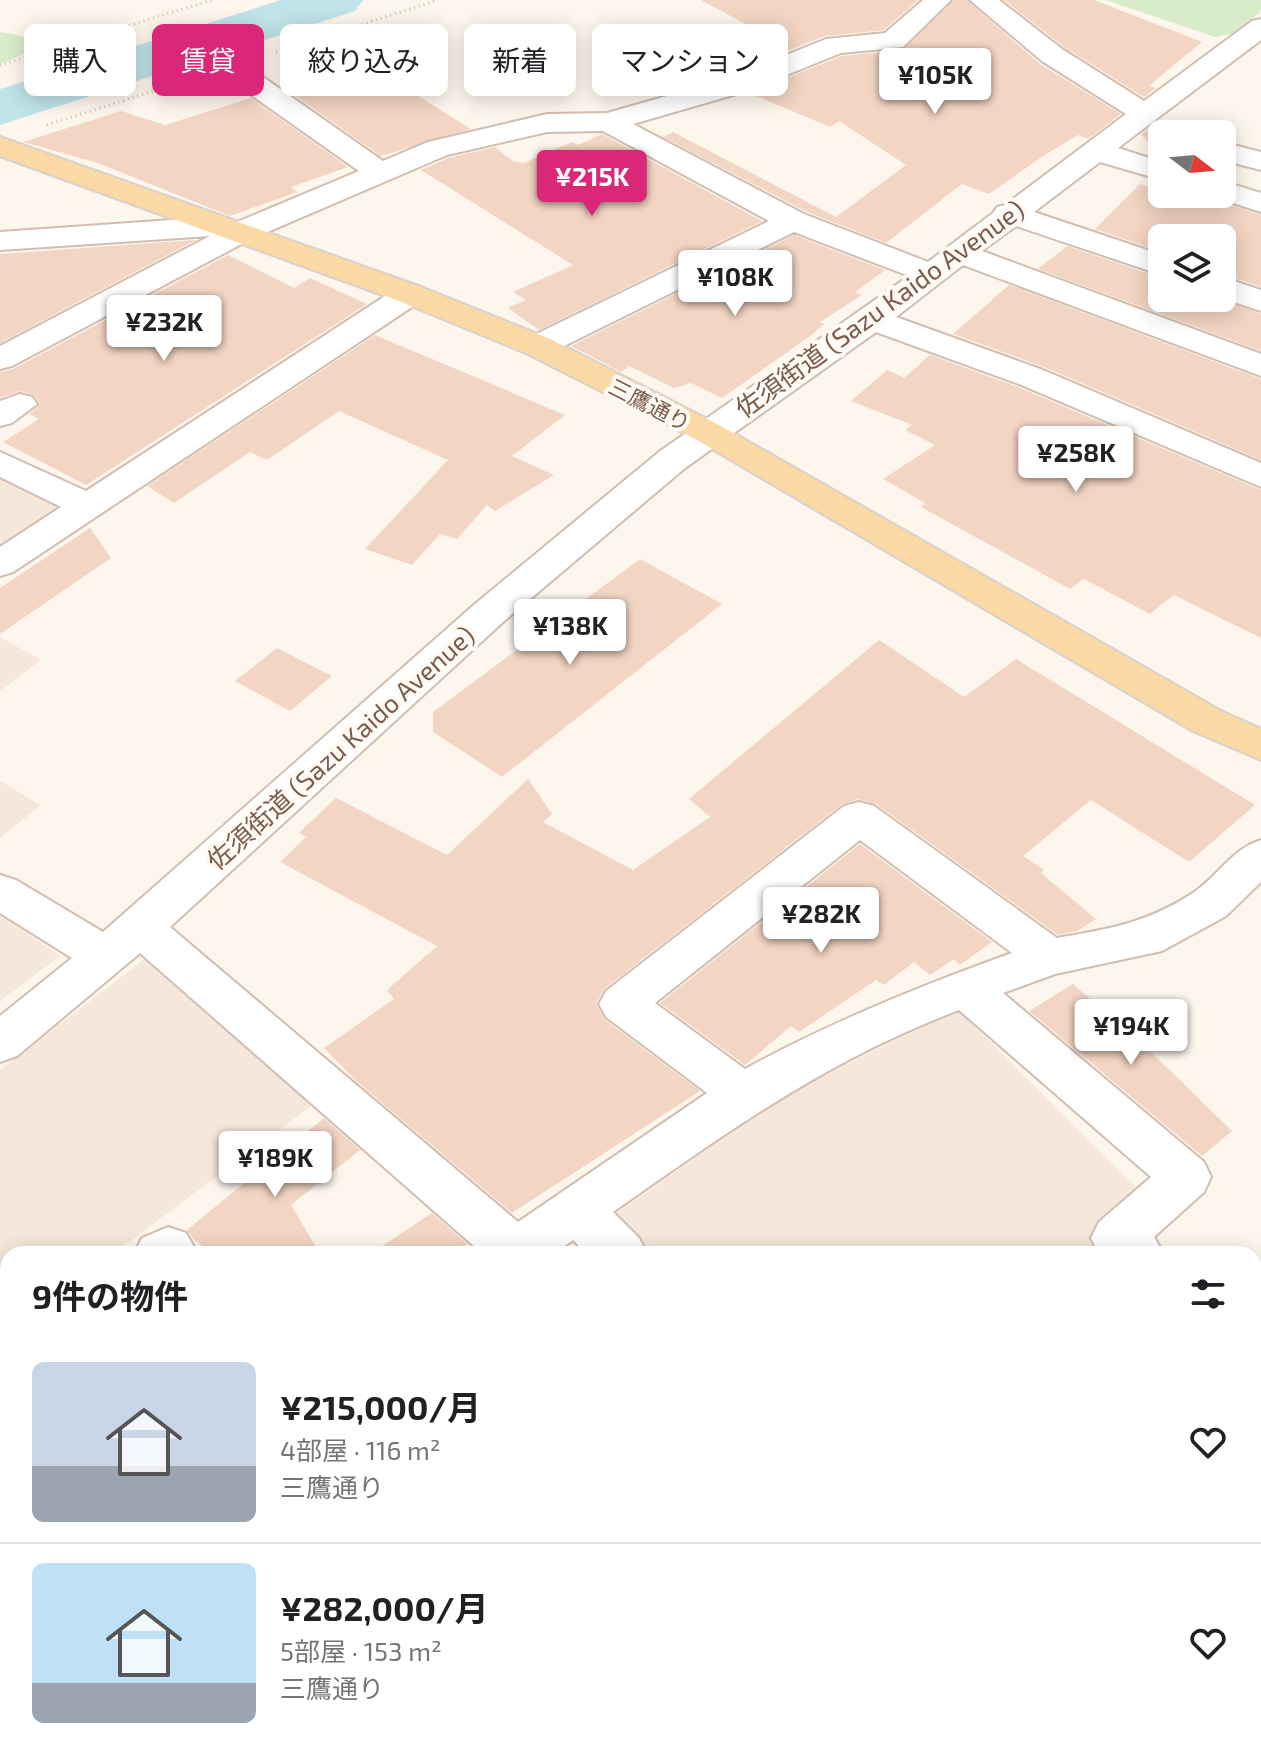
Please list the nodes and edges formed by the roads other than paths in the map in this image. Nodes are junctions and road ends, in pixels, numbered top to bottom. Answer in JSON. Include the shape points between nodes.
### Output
{"nodes":[{"id":1,"x":983,"y":0,"type":"edge"},
{"id":2,"x":930,"y":2,"type":"edge"},
{"id":3,"x":1261,"y":27,"type":"edge"},
{"id":4,"x":264,"y":91,"type":"edge"},
{"id":5,"x":608,"y":122,"type":"junction"},
{"id":6,"x":1144,"y":126,"type":"edge"},
{"id":7,"x":0,"y":146,"type":"edge"},
{"id":8,"x":1093,"y":150,"type":"junction"},
{"id":9,"x":1236,"y":155,"type":"edge"},
{"id":10,"x":1261,"y":161,"type":"edge"},
{"id":11,"x":1148,"y":167,"type":"edge"},
{"id":12,"x":378,"y":171,"type":"junction"},
{"id":13,"x":1236,"y":195,"type":"edge"},
{"id":14,"x":1261,"y":203,"type":"edge"},
{"id":15,"x":1008,"y":213,"type":"junction"},
{"id":16,"x":793,"y":221,"type":"junction"},
{"id":17,"x":226,"y":229,"type":"junction"},
{"id":18,"x":0,"y":241,"type":"edge"},
{"id":19,"x":1148,"y":261,"type":"edge"},
{"id":20,"x":945,"y":264,"type":"junction"},
{"id":21,"x":1236,"y":292,"type":"edge"},
{"id":22,"x":410,"y":294,"type":"junction"},
{"id":23,"x":1261,"y":301,"type":"edge"},
{"id":24,"x":872,"y":319,"type":"junction"},
{"id":25,"x":538,"y":346,"type":"junction"},
{"id":26,"x":0,"y":359,"type":"edge"},
{"id":27,"x":1261,"y":366,"type":"edge"},
{"id":28,"x":709,"y":433,"type":"junction"},
{"id":29,"x":0,"y":463,"type":"edge"},
{"id":30,"x":1261,"y":476,"type":"edge"},
{"id":31,"x":87,"y":506,"type":"junction"},
{"id":32,"x":0,"y":564,"type":"edge"},
{"id":33,"x":1261,"y":746,"type":"edge"},
{"id":34,"x":1261,"y":856,"type":"edge"},
{"id":35,"x":0,"y":892,"type":"edge"},
{"id":36,"x":123,"y":941,"type":"junction"},
{"id":37,"x":1050,"y":957,"type":"junction"},
{"id":38,"x":966,"y":989,"type":"junction"},
{"id":39,"x":0,"y":1043,"type":"edge"},
{"id":40,"x":743,"y":1094,"type":"junction"},
{"id":41,"x":577,"y":1210,"type":"junction"},
{"id":42,"x":506,"y":1246,"type":"edge"},
{"id":43,"x":525,"y":1246,"type":"edge"},
{"id":44,"x":613,"y":1246,"type":"edge"},
{"id":45,"x":1128,"y":1246,"type":"edge"}],
"edges":[{"from":1,"to":6,"type":"street"},
{"from":2,"to":5,"type":"street","via":[[893,41],[836,45],[737,85]]},
{"from":3,"to":6,"type":"street","name":"佐須街道 (Sazu Kaido Avenue)"},
{"from":4,"to":12,"type":"street"},
{"from":5,"to":12,"type":"street","via":[[547,123],[489,135]]},
{"from":5,"to":16,"type":"street"},
{"from":6,"to":8,"type":"street","name":"佐須街道 (Sazu Kaido Avenue)"},
{"from":7,"to":17,"type":"main road","name":"三鷹通り"},
{"from":8,"to":11,"type":"street"},
{"from":8,"to":15,"type":"street","name":"佐須街道 (Sazu Kaido Avenue)"},
{"from":9,"to":10,"type":"street"},
{"from":12,"to":17,"type":"street"},
{"from":13,"to":14,"type":"street"},
{"from":15,"to":19,"type":"street"},
{"from":15,"to":20,"type":"street","name":"佐須街道 (Sazu Kaido Avenue)"},
{"from":16,"to":20,"type":"street"},
{"from":16,"to":25,"type":"street"},
{"from":17,"to":18,"type":"street"},
{"from":17,"to":22,"type":"main road","name":"三鷹通り"},
{"from":17,"to":26,"type":"street"},
{"from":20,"to":24,"type":"street","name":"佐須街道 (Sazu Kaido Avenue)"},
{"from":20,"to":27,"type":"street"},
{"from":21,"to":23,"type":"street"},
{"from":22,"to":25,"type":"main road","name":"三鷹通り"},
{"from":22,"to":31,"type":"street"},
{"from":24,"to":28,"type":"street","name":"佐須街道 (Sazu Kaido Avenue)"},
{"from":24,"to":30,"type":"street","via":[[1031,377]]},
{"from":25,"to":28,"type":"main road","name":"三鷹通り"},
{"from":28,"to":33,"type":"main road","name":"三鷹通り","via":[[1207,721]]},
{"from":28,"to":36,"type":"street","name":"佐須街道 (Sazu Kaido Avenue)","via":[[489,613]]},
{"from":29,"to":31,"type":"street"},
{"from":31,"to":32,"type":"street"},
{"from":34,"to":37,"type":"street","via":[[1210,904],[1146,939]]},
{"from":35,"to":36,"type":"street"},
{"from":36,"to":39,"type":"street","name":"佐須街道 (Sazu Kaido Avenue)"},
{"from":36,"to":42,"type":"street"},
{"from":37,"to":38,"type":"street"},
{"from":37,"to":40,"type":"street","via":[[859,817],[622,1004]]},
{"from":38,"to":40,"type":"street","via":[[829,1046]]},
{"from":38,"to":45,"type":"street","via":[[1186,1177],[1117,1238]]},
{"from":40,"to":41,"type":"street"},
{"from":41,"to":43,"type":"street"},
{"from":41,"to":44,"type":"street"}]}
